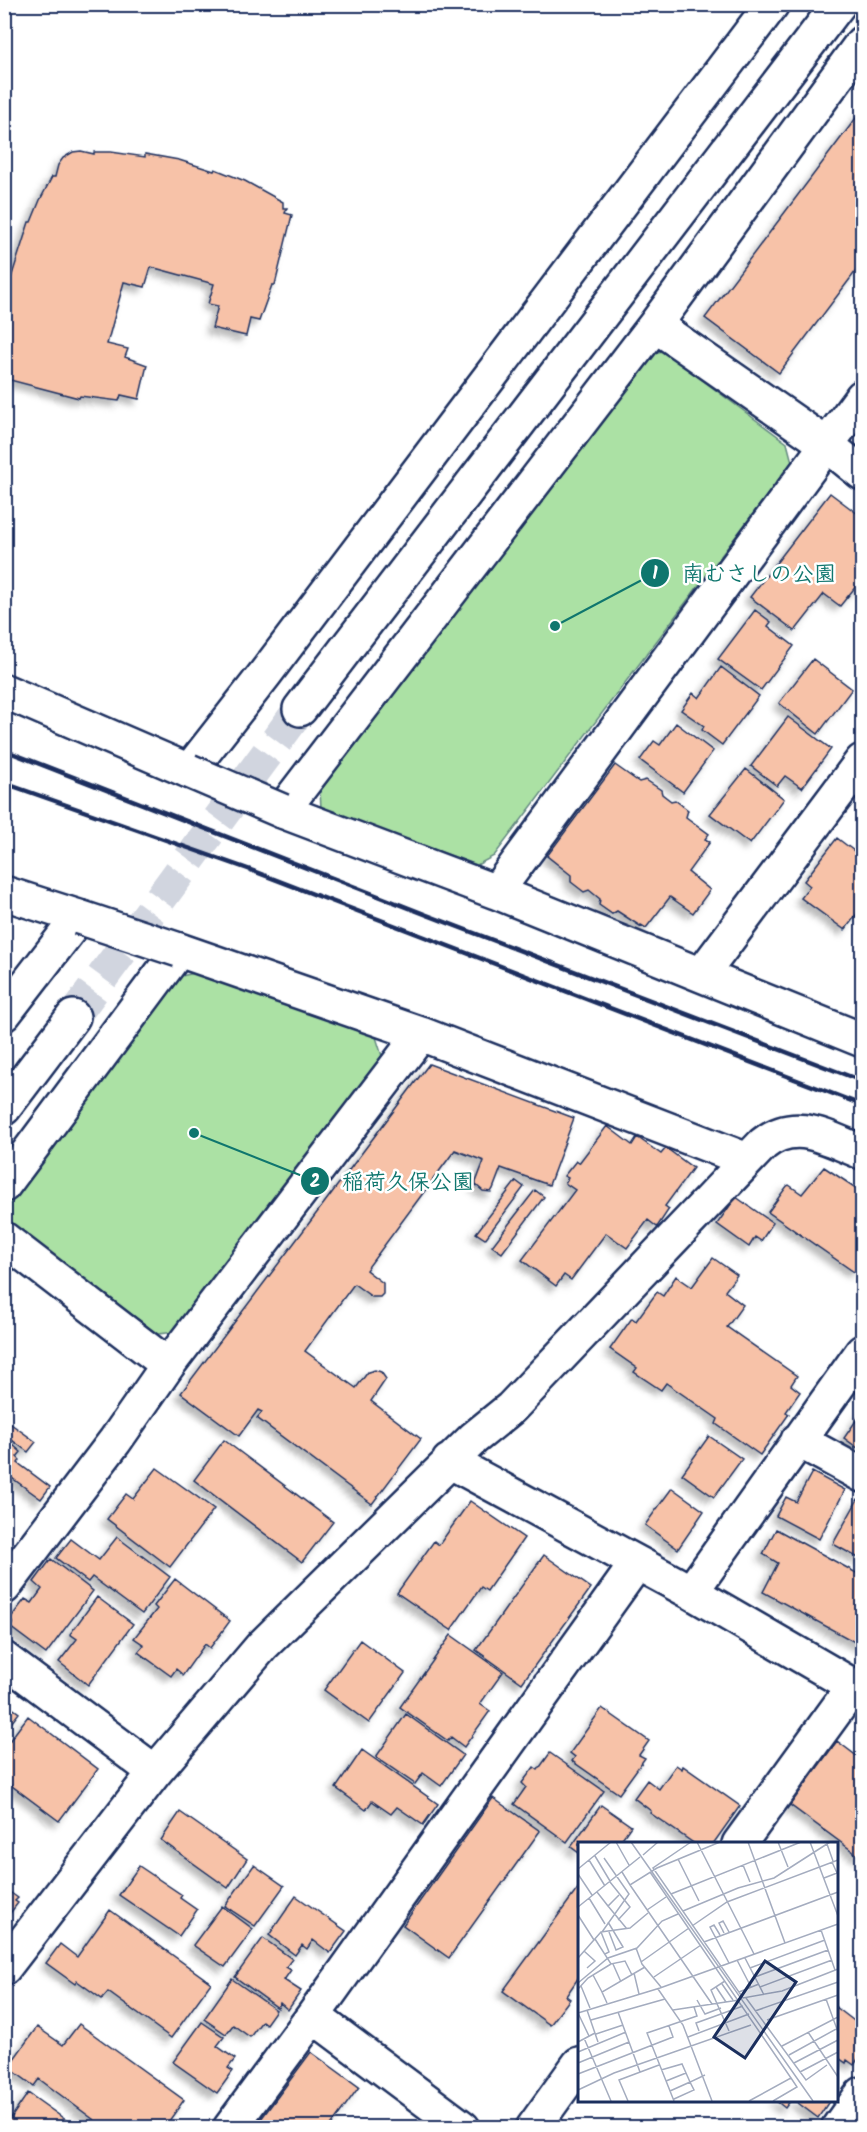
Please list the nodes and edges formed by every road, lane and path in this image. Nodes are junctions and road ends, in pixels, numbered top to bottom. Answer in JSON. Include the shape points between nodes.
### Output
{"nodes":[{"id":1,"x":772,"y":4,"type":"edge"},
{"id":2,"x":839,"y":4,"type":"edge"},
{"id":3,"x":862,"y":43,"type":"edge"},
{"id":4,"x":655,"y":325,"type":"junction"},
{"id":5,"x":862,"y":397,"type":"edge"},
{"id":6,"x":826,"y":444,"type":"junction"},
{"id":7,"x":862,"y":473,"type":"edge"},
{"id":8,"x":4,"y":691,"type":"edge"},
{"id":9,"x":300,"y":709,"type":"tunnel mouth"},
{"id":10,"x":862,"y":761,"type":"edge"},
{"id":11,"x":189,"y":771,"type":"junction"},
{"id":12,"x":282,"y":811,"type":"junction"},
{"id":13,"x":496,"y":892,"type":"junction"},
{"id":14,"x":4,"y":893,"type":"edge"},
{"id":15,"x":80,"y":917,"type":"junction"},
{"id":16,"x":180,"y":950,"type":"junction"},
{"id":17,"x":702,"y":974,"type":"junction"},
{"id":18,"x":4,"y":1014,"type":"edge"},
{"id":19,"x":74,"y":1017,"type":"tunnel mouth"},
{"id":20,"x":421,"y":1034,"type":"junction"},
{"id":21,"x":861,"y":1038,"type":"edge"},
{"id":22,"x":4,"y":1108,"type":"edge"},
{"id":23,"x":862,"y":1152,"type":"edge"},
{"id":24,"x":747,"y":1160,"type":"junction"},
{"id":25,"x":4,"y":1185,"type":"edge"},
{"id":26,"x":4,"y":1239,"type":"edge"},
{"id":27,"x":862,"y":1352,"type":"edge"},
{"id":28,"x":168,"y":1365,"type":"junction"},
{"id":29,"x":798,"y":1440,"type":"junction"},
{"id":30,"x":449,"y":1461,"type":"junction"},
{"id":31,"x":862,"y":1475,"type":"edge"},
{"id":32,"x":638,"y":1563,"type":"junction"},
{"id":33,"x":4,"y":1587,"type":"edge"},
{"id":34,"x":690,"y":1592,"type":"junction"},
{"id":35,"x":4,"y":1659,"type":"edge"},
{"id":36,"x":858,"y":1689,"type":"edge"},
{"id":37,"x":155,"y":1772,"type":"junction"},
{"id":38,"x":741,"y":1842,"type":"edge"},
{"id":39,"x":4,"y":1968,"type":"edge"},
{"id":40,"x":313,"y":2016,"type":"junction"},
{"id":41,"x":578,"y":2065,"type":"edge"},
{"id":42,"x":862,"y":2094,"type":"edge"},
{"id":43,"x":230,"y":2127,"type":"edge"},
{"id":44,"x":463,"y":2127,"type":"edge"},
{"id":45,"x":533,"y":2127,"type":"edge"},
{"id":46,"x":838,"y":2127,"type":"edge"}],
"edges":[{"from":1,"to":11,"type":"street"},
{"from":2,"to":9,"type":"street"},
{"from":3,"to":4,"type":"street"},
{"from":4,"to":6,"type":"street"},
{"from":4,"to":12,"type":"street"},
{"from":5,"to":6,"type":"street"},
{"from":6,"to":7,"type":"street"},
{"from":6,"to":13,"type":"street"},
{"from":8,"to":11,"type":"street"},
{"from":10,"to":17,"type":"street"},
{"from":11,"to":12,"type":"street","bridge":true},
{"from":12,"to":13,"type":"street"},
{"from":13,"to":17,"type":"street"},
{"from":14,"to":15,"type":"street"},
{"from":15,"to":16,"type":"street","bridge":true},
{"from":15,"to":18,"type":"street"},
{"from":16,"to":20,"type":"street"},
{"from":16,"to":25,"type":"street"},
{"from":17,"to":21,"type":"street"},
{"from":19,"to":22,"type":"street"},
{"from":20,"to":24,"type":"street"},
{"from":20,"to":28,"type":"street"},
{"from":23,"to":24,"type":"street","via":[[799,1130],[772,1136]]},
{"from":24,"to":30,"type":"street","via":[[511,1408]]},
{"from":26,"to":28,"type":"street"},
{"from":27,"to":29,"type":"street"},
{"from":28,"to":33,"type":"street","via":[[115,1442]]},
{"from":29,"to":31,"type":"street"},
{"from":29,"to":34,"type":"street"},
{"from":30,"to":32,"type":"street"},
{"from":30,"to":37,"type":"street","via":[[262,1646]]},
{"from":32,"to":34,"type":"street"},
{"from":32,"to":40,"type":"street"},
{"from":34,"to":36,"type":"street"},
{"from":35,"to":37,"type":"street"},
{"from":36,"to":38,"type":"street"},
{"from":37,"to":39,"type":"street"},
{"from":40,"to":43,"type":"street"},
{"from":40,"to":44,"type":"street"},
{"from":41,"to":45,"type":"street"},
{"from":42,"to":46,"type":"street"}]}
